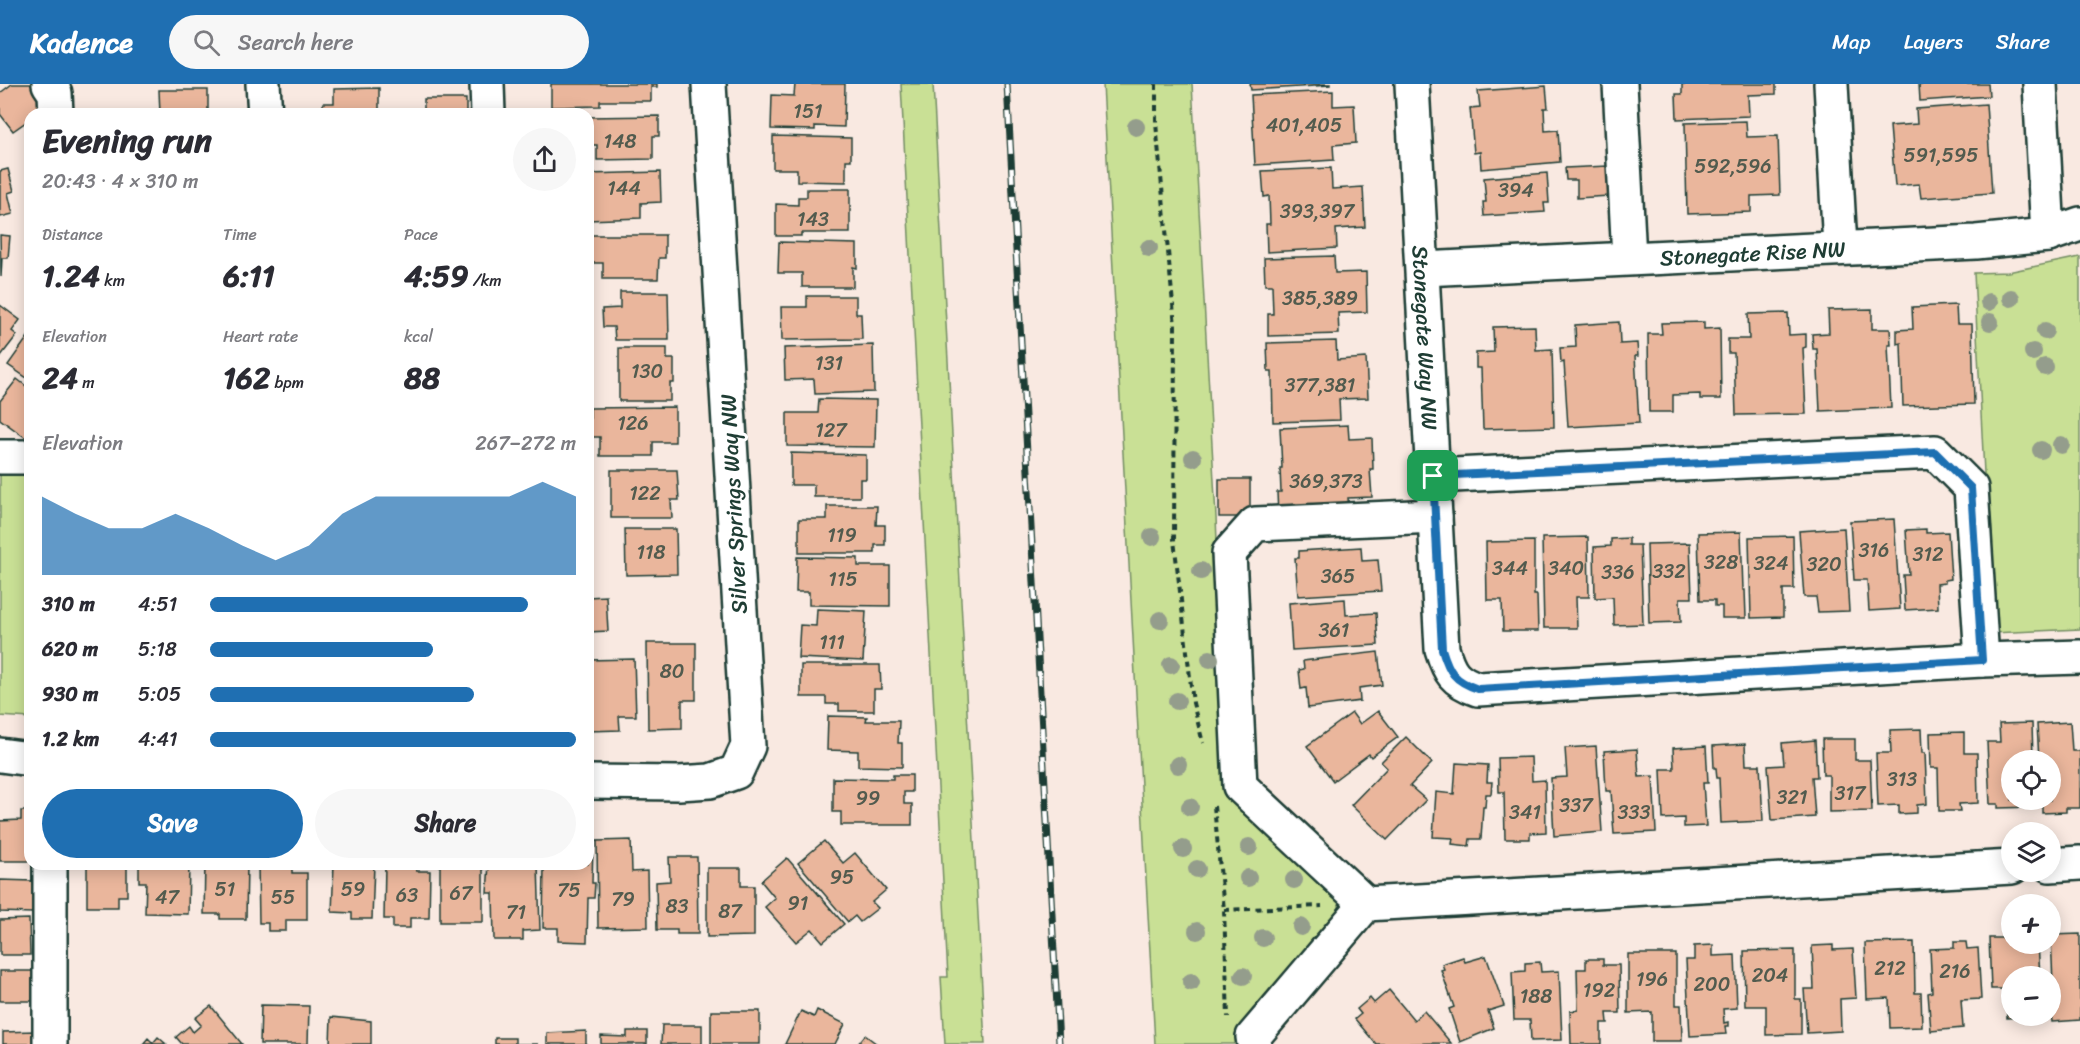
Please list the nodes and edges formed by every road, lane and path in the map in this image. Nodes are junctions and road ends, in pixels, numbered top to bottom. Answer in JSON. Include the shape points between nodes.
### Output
{"nodes":[{"id":1,"x":49,"y":84,"type":"edge"},
{"id":2,"x":263,"y":84,"type":"edge"},
{"id":3,"x":487,"y":84,"type":"edge"},
{"id":4,"x":709,"y":84,"type":"edge"},
{"id":5,"x":1156,"y":84,"type":"edge"},
{"id":6,"x":1412,"y":84,"type":"edge"},
{"id":7,"x":1620,"y":84,"type":"edge"},
{"id":8,"x":1831,"y":84,"type":"edge"},
{"id":9,"x":2040,"y":84,"type":"edge"},
{"id":10,"x":56,"y":108,"type":"edge"},
{"id":11,"x":265,"y":108,"type":"edge"},
{"id":12,"x":488,"y":108,"type":"edge"},
{"id":13,"x":2080,"y":224,"type":"edge"},
{"id":14,"x":2048,"y":235,"type":"junction"},
{"id":15,"x":1840,"y":247,"type":"junction"},
{"id":16,"x":1629,"y":258,"type":"junction"},
{"id":17,"x":1423,"y":268,"type":"junction"},
{"id":18,"x":0,"y":457,"type":"edge"},
{"id":19,"x":24,"y":457,"type":"edge"},
{"id":20,"x":1433,"y":476,"type":"junction"},
{"id":21,"x":1435,"y":516,"type":"junction"},
{"id":22,"x":2080,"y":657,"type":"edge"},
{"id":23,"x":1982,"y":660,"type":"junction"},
{"id":24,"x":1205,"y":749,"type":"dead end"},
{"id":25,"x":0,"y":755,"type":"edge"},
{"id":26,"x":24,"y":758,"type":"edge"},
{"id":27,"x":594,"y":782,"type":"edge"},
{"id":28,"x":1214,"y":804,"type":"dead end"},
{"id":29,"x":2080,"y":863,"type":"edge"},
{"id":30,"x":2061,"y":864,"type":"edge"},
{"id":31,"x":2001,"y":868,"type":"edge"},
{"id":32,"x":50,"y":870,"type":"edge"},
{"id":33,"x":1366,"y":904,"type":"junction"},
{"id":34,"x":1224,"y":910,"type":"junction"},
{"id":35,"x":1228,"y":1022,"type":"dead end"},
{"id":36,"x":50,"y":1044,"type":"edge"},
{"id":37,"x":1254,"y":1044,"type":"edge"}],
"edges":[{"from":1,"to":10,"type":"street","via":[[55,93]]},
{"from":2,"to":11,"type":"street"},
{"from":3,"to":12,"type":"street"},
{"from":4,"to":27,"type":"street","name":"Silver Springs Way NW","via":[[748,746],[736,771],[710,781]]},
{"from":5,"to":24,"type":"path","via":[[1156,134],[1175,326],[1174,540],[1193,703]]},
{"from":6,"to":17,"type":"street","name":"Stonegate Way NW"},
{"from":7,"to":16,"type":"street"},
{"from":8,"to":15,"type":"street"},
{"from":9,"to":14,"type":"street"},
{"from":13,"to":14,"type":"street","name":"Stonegate Rise NW"},
{"from":14,"to":15,"type":"street","name":"Stonegate Rise NW"},
{"from":15,"to":16,"type":"street","name":"Stonegate Rise NW"},
{"from":16,"to":17,"type":"street","name":"Stonegate Rise NW"},
{"from":17,"to":20,"type":"street","name":"Stonegate Way NW"},
{"from":18,"to":19,"type":"street"},
{"from":20,"to":21,"type":"street","name":"Stonegate Way NW"},
{"from":20,"to":23,"type":"street","via":[[1935,452],[1971,488]]},
{"from":21,"to":23,"type":"street","name":"Stonegate Way NW","via":[[1442,649],[1448,669],[1462,684],[1478,689]]},
{"from":21,"to":33,"type":"street","via":[[1255,524],[1229,553],[1240,786]]},
{"from":22,"to":23,"type":"street","name":"Stonegate Way NW"},
{"from":25,"to":26,"type":"street"},
{"from":28,"to":34,"type":"path"},
{"from":29,"to":30,"type":"street"},
{"from":31,"to":33,"type":"street"},
{"from":32,"to":36,"type":"street"},
{"from":33,"to":34,"type":"path"},
{"from":33,"to":37,"type":"street","via":[[1253,1037]]},
{"from":34,"to":35,"type":"path"}]}
